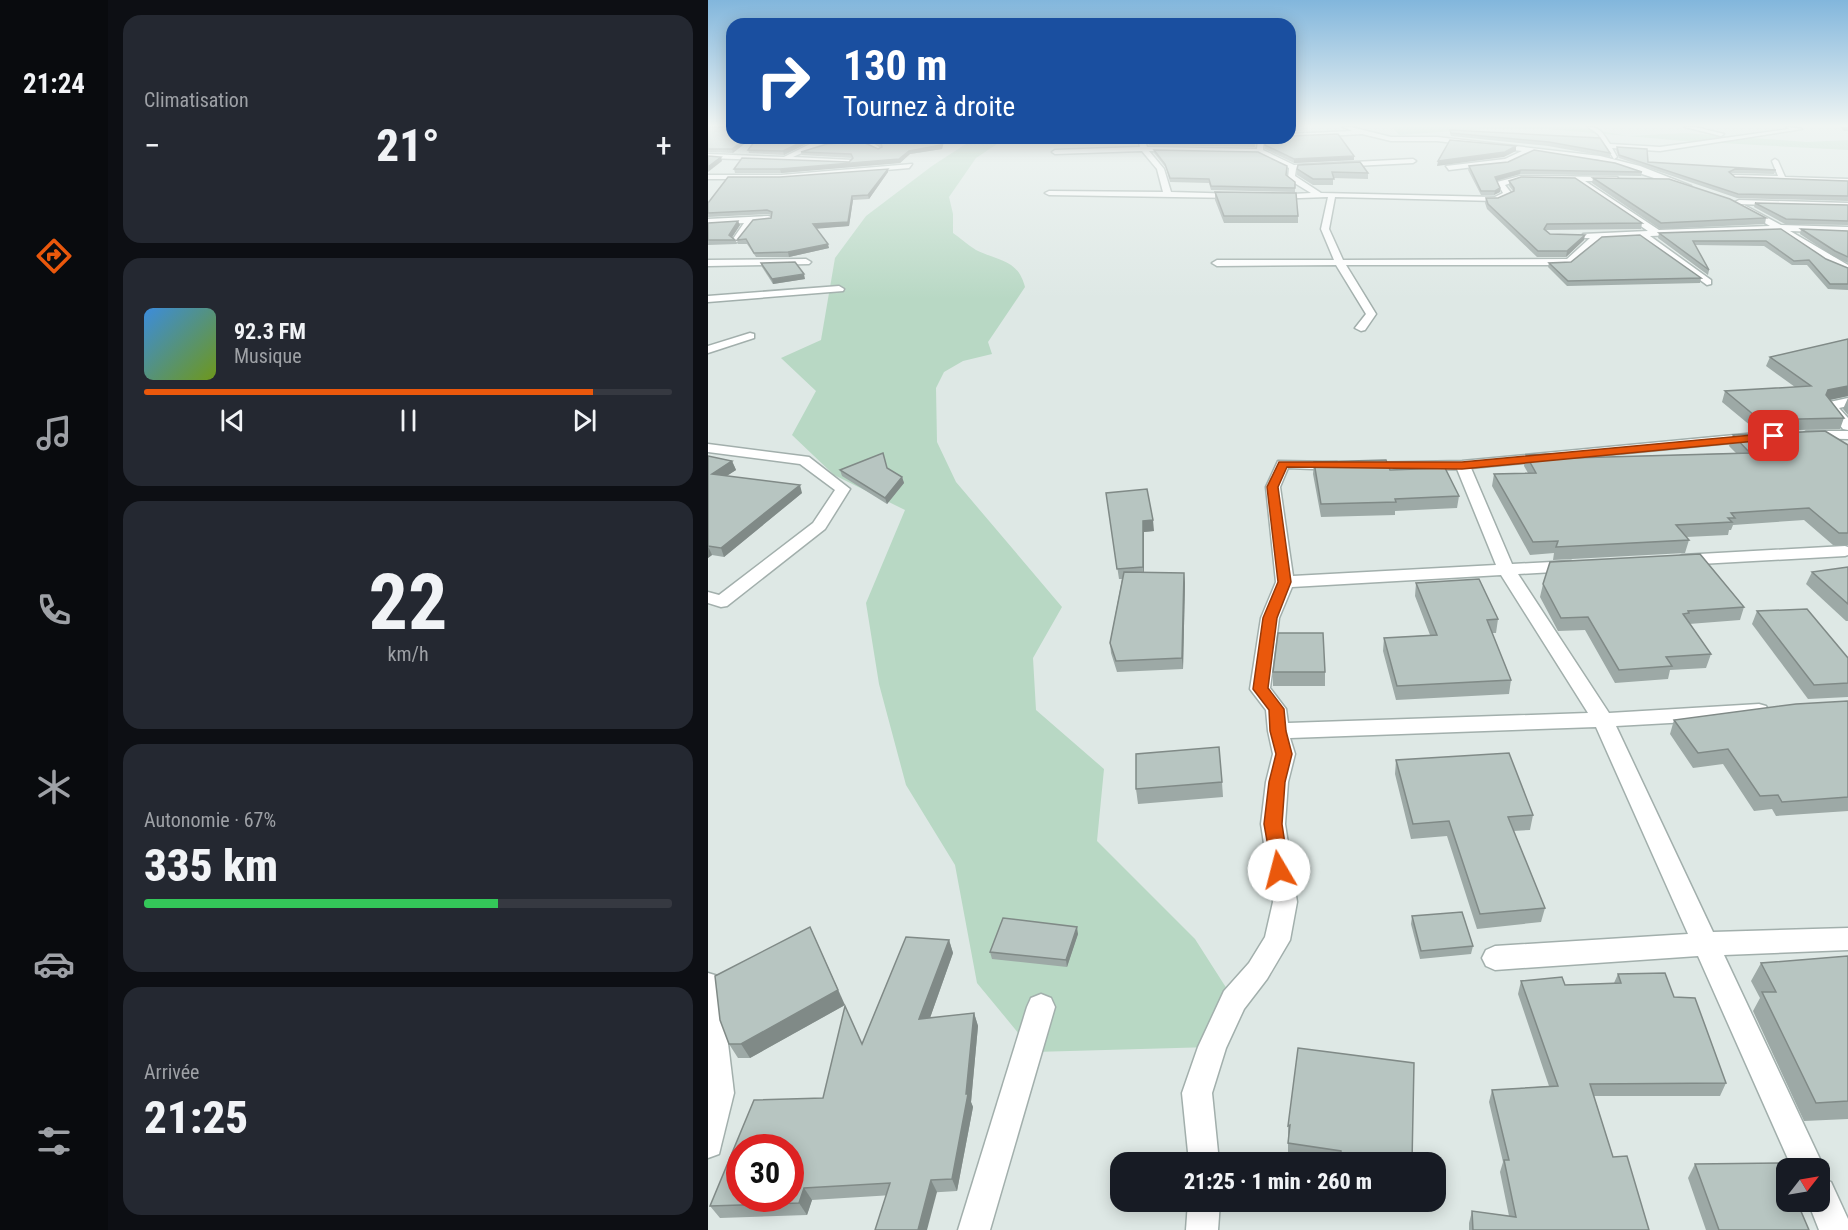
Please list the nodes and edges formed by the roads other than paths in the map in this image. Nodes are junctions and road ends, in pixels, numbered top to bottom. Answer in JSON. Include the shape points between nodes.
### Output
{"nodes":[{"id":1,"x":1165,"y":184,"type":"edge"},
{"id":2,"x":1302,"y":184,"type":"edge"},
{"id":3,"x":1500,"y":184,"type":"edge"},
{"id":4,"x":1585,"y":184,"type":"edge"},
{"id":5,"x":1681,"y":184,"type":"edge"},
{"id":6,"x":1699,"y":190,"type":"edge"},
{"id":7,"x":1049,"y":193,"type":"dead end"},
{"id":8,"x":1168,"y":194,"type":"junction"},
{"id":9,"x":1332,"y":195,"type":"junction"},
{"id":10,"x":1252,"y":196,"type":"edge"},
{"id":11,"x":1264,"y":196,"type":"edge"},
{"id":12,"x":1320,"y":196,"type":"junction"},
{"id":13,"x":1848,"y":205,"type":"edge"},
{"id":14,"x":768,"y":219,"type":"edge"},
{"id":15,"x":750,"y":220,"type":"junction"},
{"id":16,"x":708,"y":222,"type":"edge"},
{"id":17,"x":1780,"y":228,"type":"junction"},
{"id":18,"x":1848,"y":230,"type":"edge"},
{"id":19,"x":1657,"y":233,"type":"junction"},
{"id":20,"x":1642,"y":234,"type":"junction"},
{"id":21,"x":1578,"y":235,"type":"edge"},
{"id":22,"x":1598,"y":236,"type":"junction"},
{"id":23,"x":737,"y":239,"type":"edge"},
{"id":24,"x":806,"y":262,"type":"dead end"},
{"id":25,"x":708,"y":263,"type":"edge"},
{"id":26,"x":1217,"y":263,"type":"dead end"},
{"id":27,"x":1340,"y":263,"type":"junction"},
{"id":28,"x":1848,"y":269,"type":"edge"},
{"id":29,"x":1707,"y":282,"type":"dead end"},
{"id":30,"x":839,"y":289,"type":"dead end"},
{"id":31,"x":708,"y":299,"type":"edge"},
{"id":32,"x":1361,"y":328,"type":"dead end"},
{"id":33,"x":750,"y":336,"type":"dead end"},
{"id":34,"x":708,"y":350,"type":"edge"},
{"id":35,"x":1848,"y":402,"type":"edge"},
{"id":36,"x":1848,"y":426,"type":"edge"},
{"id":37,"x":1848,"y":435,"type":"edge"},
{"id":38,"x":1769,"y":436,"type":"edge"},
{"id":39,"x":1787,"y":436,"type":"edge"},
{"id":40,"x":708,"y":448,"type":"edge"},
{"id":41,"x":1462,"y":465,"type":"junction"},
{"id":42,"x":1845,"y":551,"type":"edge"},
{"id":43,"x":1670,"y":561,"type":"edge"},
{"id":44,"x":1588,"y":565,"type":"edge"},
{"id":45,"x":1506,"y":570,"type":"junction"},
{"id":46,"x":1285,"y":582,"type":"junction"},
{"id":47,"x":708,"y":597,"type":"edge"},
{"id":48,"x":1778,"y":710,"type":"edge"},
{"id":49,"x":1603,"y":720,"type":"junction"},
{"id":50,"x":1278,"y":731,"type":"junction"},
{"id":51,"x":1848,"y":939,"type":"edge"},
{"id":52,"x":1706,"y":944,"type":"junction"},
{"id":53,"x":1495,"y":958,"type":"dead end"},
{"id":54,"x":708,"y":985,"type":"edge"},
{"id":55,"x":1041,"y":1007,"type":"dead end"},
{"id":56,"x":708,"y":1143,"type":"edge"},
{"id":57,"x":1203,"y":1152,"type":"edge"},
{"id":58,"x":1803,"y":1158,"type":"edge"},
{"id":59,"x":1203,"y":1212,"type":"edge"},
{"id":60,"x":1828,"y":1212,"type":"edge"},
{"id":61,"x":974,"y":1230,"type":"edge"},
{"id":62,"x":1202,"y":1230,"type":"edge"},
{"id":63,"x":1836,"y":1230,"type":"edge"}],
"edges":[{"from":1,"to":8,"type":"street"},
{"from":2,"to":12,"type":"street"},
{"from":3,"to":9,"type":"street","via":[[1508,194],[1496,199]]},
{"from":4,"to":19,"type":"street"},
{"from":5,"to":6,"type":"street"},
{"from":7,"to":8,"type":"street"},
{"from":8,"to":10,"type":"street"},
{"from":9,"to":12,"type":"street"},
{"from":9,"to":27,"type":"street","via":[[1325,229]]},
{"from":11,"to":12,"type":"street"},
{"from":13,"to":17,"type":"street","via":[[1732,201]]},
{"from":14,"to":15,"type":"street"},
{"from":15,"to":16,"type":"street"},
{"from":15,"to":23,"type":"street"},
{"from":17,"to":18,"type":"street"},
{"from":17,"to":19,"type":"street"},
{"from":17,"to":28,"type":"street"},
{"from":19,"to":20,"type":"street"},
{"from":20,"to":22,"type":"street"},
{"from":20,"to":29,"type":"street"},
{"from":21,"to":22,"type":"street"},
{"from":22,"to":27,"type":"street","via":[[1569,262]]},
{"from":24,"to":25,"type":"street"},
{"from":26,"to":27,"type":"street"},
{"from":27,"to":32,"type":"street","via":[[1371,314]]},
{"from":30,"to":31,"type":"street"},
{"from":33,"to":34,"type":"street"},
{"from":35,"to":36,"type":"street","via":[[1830,406]]},
{"from":37,"to":39,"type":"street"},
{"from":38,"to":41,"type":"street"},
{"from":40,"to":47,"type":"street","via":[[804,460],[843,489],[819,526],[722,602]]},
{"from":41,"to":45,"type":"street"},
{"from":41,"to":46,"type":"street","via":[[1283,464],[1273,487]]},
{"from":42,"to":43,"type":"street"},
{"from":44,"to":45,"type":"street"},
{"from":45,"to":46,"type":"street"},
{"from":45,"to":49,"type":"street"},
{"from":46,"to":50,"type":"street","via":[[1270,618],[1260,689],[1276,709]]},
{"from":48,"to":49,"type":"street"},
{"from":49,"to":50,"type":"street"},
{"from":49,"to":52,"type":"street"},
{"from":50,"to":57,"type":"street","via":[[1284,754],[1273,824],[1285,902],[1277,940],[1234,1000],[1212,1047],[1197,1094]]},
{"from":51,"to":52,"type":"street"},
{"from":52,"to":53,"type":"street"},
{"from":52,"to":58,"type":"street"},
{"from":54,"to":56,"type":"street","via":[[719,1093]]},
{"from":55,"to":61,"type":"street"},
{"from":59,"to":62,"type":"street"},
{"from":60,"to":63,"type":"street"}]}
